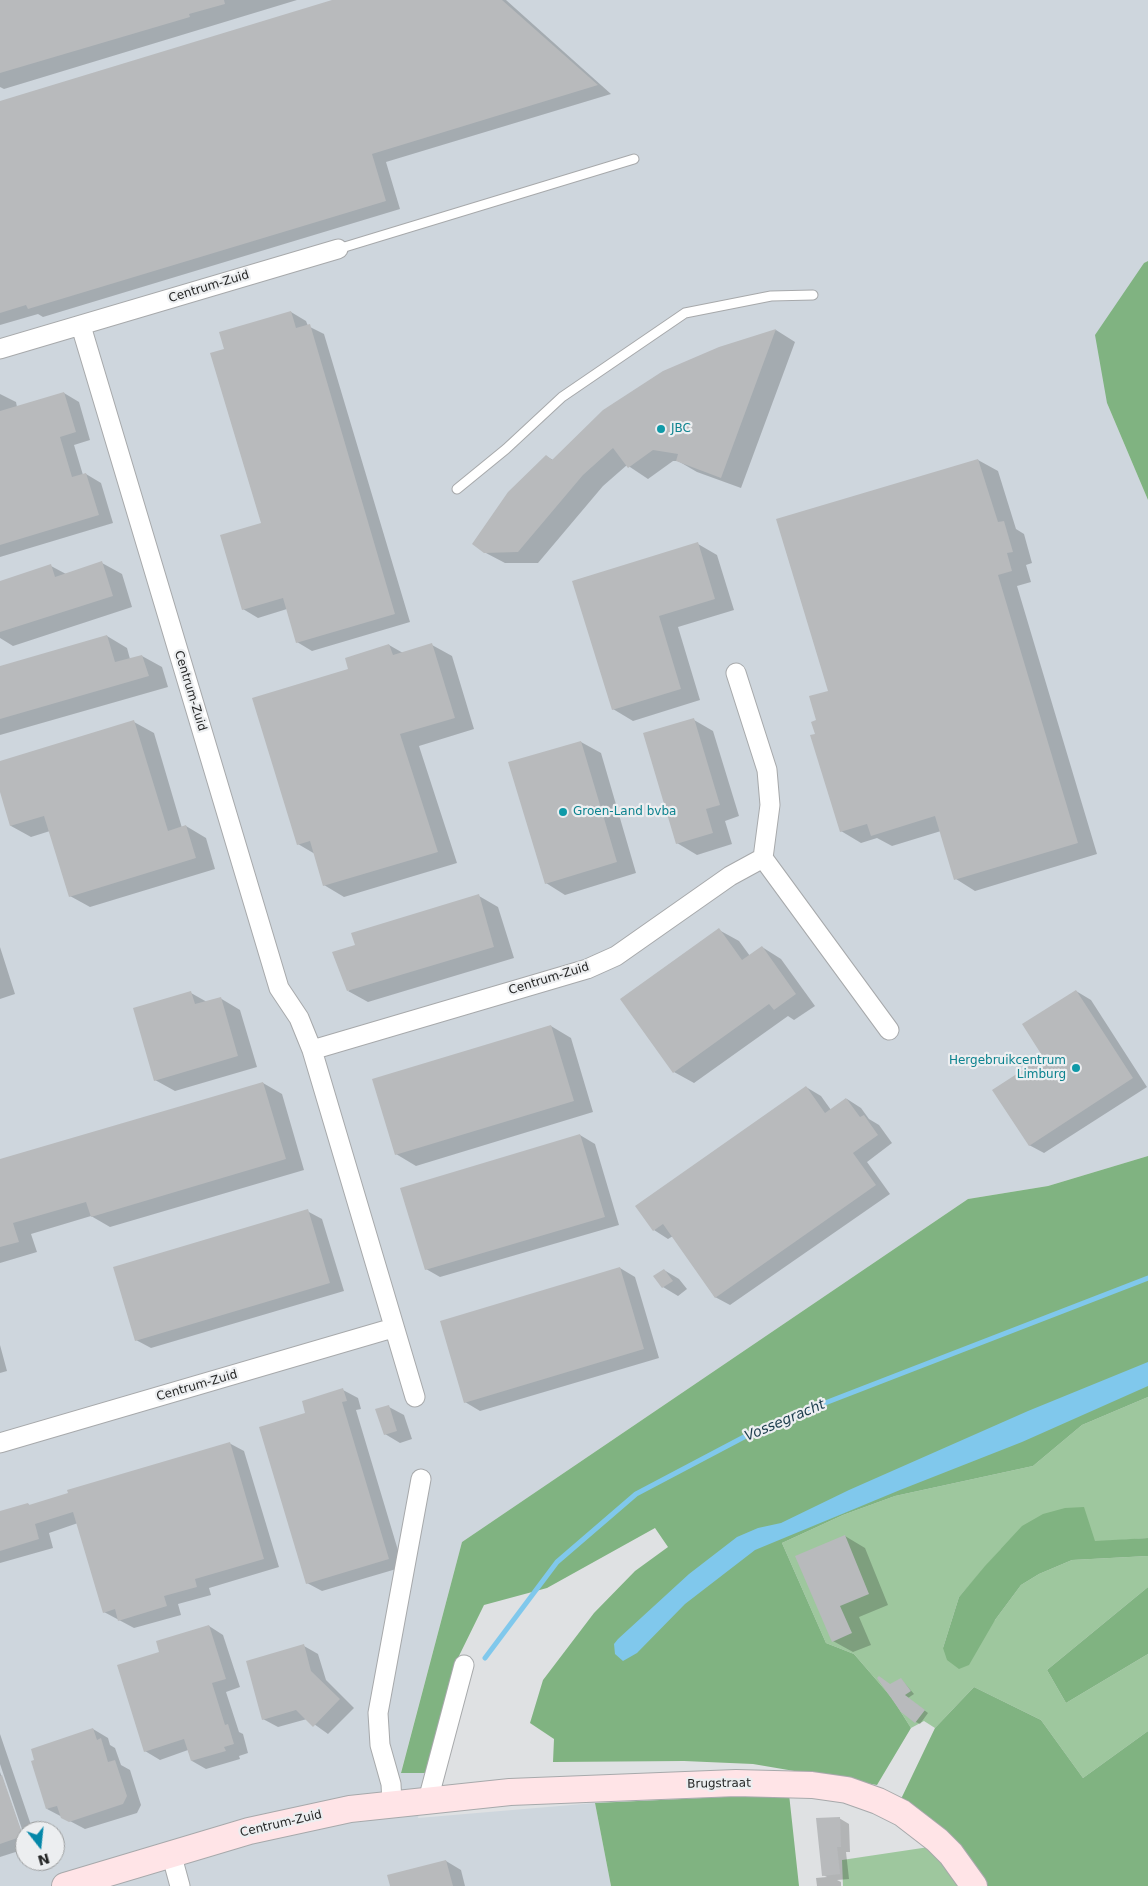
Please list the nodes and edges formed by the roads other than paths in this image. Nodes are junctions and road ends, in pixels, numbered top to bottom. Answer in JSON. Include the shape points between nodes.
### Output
{"nodes":[{"id":1,"x":634,"y":160,"type":"dead end"},
{"id":2,"x":338,"y":248,"type":"joint"},
{"id":3,"x":813,"y":295,"type":"dead end"},
{"id":4,"x":81,"y":326,"type":"junction"},
{"id":5,"x":0,"y":349,"type":"edge"},
{"id":6,"x":457,"y":489,"type":"dead end"},
{"id":7,"x":736,"y":673,"type":"dead end"},
{"id":8,"x":763,"y":858,"type":"junction"},
{"id":9,"x":889,"y":1030,"type":"dead end"},
{"id":10,"x":312,"y":1050,"type":"junction"},
{"id":11,"x":393,"y":1328,"type":"junction"},
{"id":12,"x":415,"y":1397,"type":"dead end"},
{"id":13,"x":0,"y":1443,"type":"edge"},
{"id":14,"x":420,"y":1478,"type":"dead end"},
{"id":15,"x":464,"y":1665,"type":"dead end"},
{"id":16,"x":428,"y":1800,"type":"junction"},
{"id":17,"x":392,"y":1803,"type":"junction"},
{"id":18,"x":171,"y":1853,"type":"junction"},
{"id":19,"x":65,"y":1886,"type":"edge"},
{"id":20,"x":180,"y":1886,"type":"edge"},
{"id":21,"x":974,"y":1886,"type":"edge"}],
"edges":[{"from":1,"to":2,"type":"lane"},
{"from":2,"to":4,"type":"street","name":"Centrum-Zuid"},
{"from":3,"to":6,"type":"lane","via":[[771,296],[685,312],[562,397]]},
{"from":4,"to":5,"type":"street","name":"Centrum-Zuid"},
{"from":4,"to":10,"type":"street","name":"Centrum-Zuid","via":[[279,988],[300,1018]]},
{"from":7,"to":8,"type":"street","via":[[767,770],[770,805]]},
{"from":8,"to":9,"type":"street"},
{"from":8,"to":10,"type":"street","name":"Centrum-Zuid","via":[[730,876],[616,956],[587,969]]},
{"from":10,"to":11,"type":"street","name":"Centrum-Zuid"},
{"from":11,"to":12,"type":"street","name":"Centrum-Zuid"},
{"from":11,"to":13,"type":"street","name":"Centrum-Zuid"},
{"from":14,"to":17,"type":"street","via":[[378,1713],[380,1745],[391,1784]]},
{"from":15,"to":16,"type":"street"},
{"from":16,"to":17,"type":"street","name":"Centrum-Zuid"},
{"from":16,"to":21,"type":"street","name":"Brugstraat","via":[[510,1792],[736,1783],[812,1785],[847,1790],[878,1800],[924,1829],[951,1854]]},
{"from":17,"to":18,"type":"street","name":"Centrum-Zuid","via":[[249,1831]]},
{"from":18,"to":19,"type":"street","name":"Centrum-Zuid"},
{"from":18,"to":20,"type":"street"}]}
